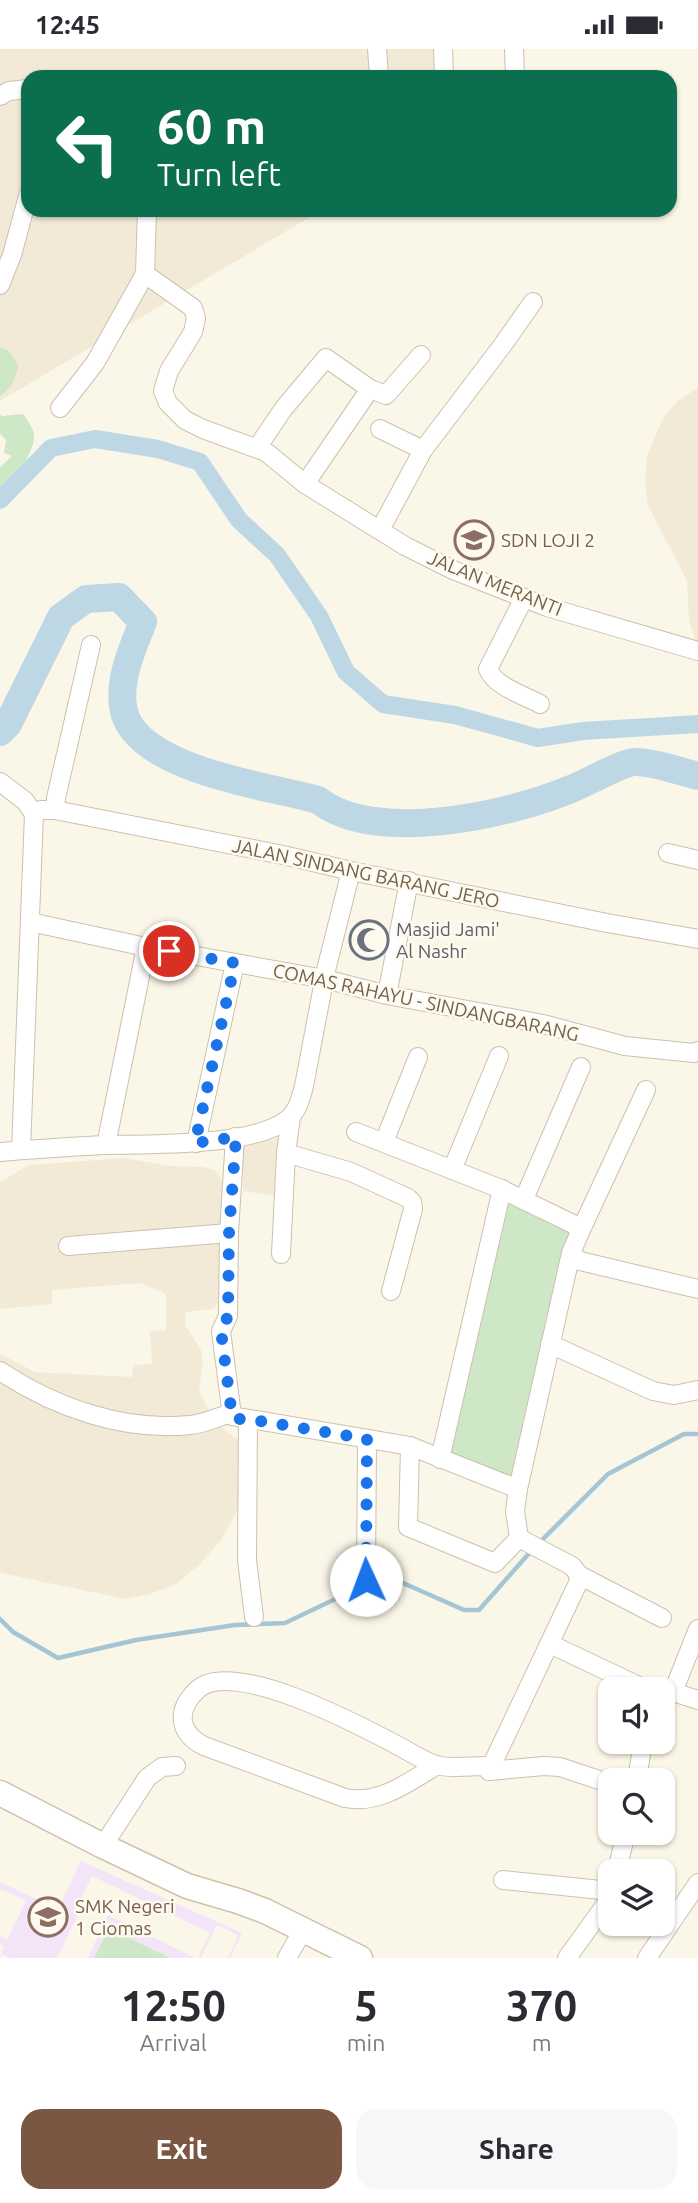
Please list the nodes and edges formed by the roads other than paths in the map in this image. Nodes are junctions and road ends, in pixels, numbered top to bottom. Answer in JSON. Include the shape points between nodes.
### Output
{"nodes":[{"id":1,"x":377,"y":49,"type":"edge"},
{"id":2,"x":443,"y":49,"type":"edge"},
{"id":3,"x":514,"y":49,"type":"edge"},
{"id":4,"x":379,"y":70,"type":"edge"},
{"id":5,"x":444,"y":70,"type":"edge"},
{"id":6,"x":515,"y":70,"type":"edge"},
{"id":7,"x":21,"y":90,"type":"edge"},
{"id":8,"x":0,"y":96,"type":"edge"},
{"id":9,"x":22,"y":217,"type":"edge"},
{"id":10,"x":147,"y":217,"type":"edge"},
{"id":11,"x":145,"y":274,"type":"junction"},
{"id":12,"x":0,"y":285,"type":"edge"},
{"id":13,"x":533,"y":302,"type":"dead end"},
{"id":14,"x":421,"y":355,"type":"dead end"},
{"id":15,"x":370,"y":389,"type":"junction"},
{"id":16,"x":60,"y":408,"type":"dead end"},
{"id":17,"x":380,"y":429,"type":"dead end"},
{"id":18,"x":257,"y":448,"type":"junction"},
{"id":19,"x":423,"y":450,"type":"junction"},
{"id":20,"x":305,"y":484,"type":"junction"},
{"id":21,"x":380,"y":530,"type":"junction"},
{"id":22,"x":524,"y":598,"type":"junction"},
{"id":23,"x":91,"y":645,"type":"dead end"},
{"id":24,"x":698,"y":651,"type":"edge"},
{"id":25,"x":540,"y":703,"type":"dead end"},
{"id":26,"x":0,"y":782,"type":"edge"},
{"id":27,"x":55,"y":810,"type":"junction"},
{"id":28,"x":34,"y":814,"type":"junction"},
{"id":29,"x":668,"y":853,"type":"dead end"},
{"id":30,"x":698,"y":860,"type":"edge"},
{"id":31,"x":351,"y":871,"type":"junction"},
{"id":32,"x":409,"y":881,"type":"junction"},
{"id":33,"x":30,"y":922,"type":"junction"},
{"id":34,"x":698,"y":939,"type":"edge"},
{"id":35,"x":146,"y":947,"type":"junction"},
{"id":36,"x":235,"y":963,"type":"junction"},
{"id":37,"x":325,"y":979,"type":"junction"},
{"id":38,"x":387,"y":995,"type":"junction"},
{"id":39,"x":698,"y":1051,"type":"edge"},
{"id":40,"x":499,"y":1056,"type":"dead end"},
{"id":41,"x":418,"y":1057,"type":"dead end"},
{"id":42,"x":580,"y":1067,"type":"dead end"},
{"id":43,"x":646,"y":1090,"type":"dead end"},
{"id":44,"x":291,"y":1117,"type":"junction"},
{"id":45,"x":356,"y":1132,"type":"dead end"},
{"id":46,"x":236,"y":1137,"type":"junction"},
{"id":47,"x":384,"y":1142,"type":"junction"},
{"id":48,"x":195,"y":1143,"type":"junction"},
{"id":49,"x":106,"y":1145,"type":"junction"},
{"id":50,"x":21,"y":1150,"type":"junction"},
{"id":51,"x":0,"y":1152,"type":"edge"},
{"id":52,"x":286,"y":1153,"type":"junction"},
{"id":53,"x":452,"y":1170,"type":"junction"},
{"id":54,"x":502,"y":1189,"type":"junction"},
{"id":55,"x":524,"y":1199,"type":"junction"},
{"id":56,"x":580,"y":1232,"type":"junction"},
{"id":57,"x":229,"y":1233,"type":"junction"},
{"id":58,"x":68,"y":1246,"type":"dead end"},
{"id":59,"x":571,"y":1253,"type":"junction"},
{"id":60,"x":281,"y":1254,"type":"dead end"},
{"id":61,"x":698,"y":1289,"type":"edge"},
{"id":62,"x":391,"y":1291,"type":"dead end"},
{"id":63,"x":550,"y":1344,"type":"junction"},
{"id":64,"x":0,"y":1371,"type":"edge"},
{"id":65,"x":698,"y":1390,"type":"edge"},
{"id":66,"x":240,"y":1416,"type":"junction"},
{"id":67,"x":367,"y":1439,"type":"junction"},
{"id":68,"x":410,"y":1446,"type":"junction"},
{"id":69,"x":440,"y":1459,"type":"junction"},
{"id":70,"x":518,"y":1489,"type":"junction"},
{"id":71,"x":522,"y":1539,"type":"junction"},
{"id":72,"x":579,"y":1575,"type":"junction"},
{"id":73,"x":366,"y":1580,"type":"dead end"},
{"id":74,"x":254,"y":1617,"type":"dead end"},
{"id":75,"x":662,"y":1618,"type":"dead end"},
{"id":76,"x":698,"y":1629,"type":"edge"},
{"id":77,"x":550,"y":1644,"type":"junction"},
{"id":78,"x":620,"y":1677,"type":"edge"},
{"id":79,"x":675,"y":1679,"type":"edge"},
{"id":80,"x":675,"y":1695,"type":"edge"},
{"id":81,"x":698,"y":1700,"type":"edge"},
{"id":82,"x":437,"y":1765,"type":"junction"},
{"id":83,"x":176,"y":1766,"type":"dead end"},
{"id":84,"x":489,"y":1772,"type":"junction"},
{"id":85,"x":598,"y":1780,"type":"edge"},
{"id":86,"x":0,"y":1793,"type":"edge"},
{"id":87,"x":103,"y":1846,"type":"junction"},
{"id":88,"x":503,"y":1880,"type":"dead end"},
{"id":89,"x":698,"y":1883,"type":"edge"},
{"id":90,"x":598,"y":1890,"type":"edge"},
{"id":91,"x":598,"y":1915,"type":"edge"},
{"id":92,"x":303,"y":1930,"type":"junction"},
{"id":93,"x":287,"y":1958,"type":"edge"},
{"id":94,"x":360,"y":1958,"type":"edge"},
{"id":95,"x":567,"y":1958,"type":"edge"},
{"id":96,"x":647,"y":1958,"type":"edge"}],
"edges":[{"from":1,"to":4,"type":"street"},
{"from":2,"to":5,"type":"street"},
{"from":3,"to":6,"type":"street"},
{"from":7,"to":8,"type":"street"},
{"from":9,"to":12,"type":"street"},
{"from":10,"to":11,"type":"street"},
{"from":11,"to":16,"type":"street","via":[[95,363]]},
{"from":11,"to":18,"type":"street","name":"JALAN MERANTI","via":[[193,308],[196,317],[165,381],[167,403],[184,420]]},
{"from":13,"to":19,"type":"street"},
{"from":14,"to":15,"type":"street","via":[[386,395]]},
{"from":15,"to":18,"type":"street","via":[[326,358]]},
{"from":15,"to":20,"type":"street"},
{"from":17,"to":19,"type":"street"},
{"from":18,"to":20,"type":"street","name":"JALAN MERANTI"},
{"from":19,"to":21,"type":"street"},
{"from":20,"to":21,"type":"street","name":"JALAN MERANTI"},
{"from":21,"to":22,"type":"street","name":"JALAN MERANTI","via":[[453,570]]},
{"from":22,"to":24,"type":"street","name":"JALAN MERANTI"},
{"from":22,"to":25,"type":"street","via":[[488,669],[500,683]]},
{"from":23,"to":27,"type":"street"},
{"from":26,"to":28,"type":"street"},
{"from":27,"to":28,"type":"street","name":"JALAN SINDANG BARANG JERO"},
{"from":27,"to":31,"type":"street","name":"JALAN SINDANG BARANG JERO"},
{"from":28,"to":33,"type":"street"},
{"from":29,"to":30,"type":"street"},
{"from":31,"to":32,"type":"street","name":"JALAN SINDANG BARANG JERO"},
{"from":31,"to":37,"type":"street"},
{"from":32,"to":34,"type":"street","name":"JALAN SINDANG BARANG JERO"},
{"from":32,"to":38,"type":"street"},
{"from":33,"to":35,"type":"street","name":"COMAS RAHAYU - SINDANGBARANG"},
{"from":33,"to":50,"type":"street"},
{"from":35,"to":36,"type":"street","name":"COMAS RAHAYU - SINDANGBARANG"},
{"from":35,"to":49,"type":"street"},
{"from":36,"to":37,"type":"street","name":"COMAS RAHAYU - SINDANGBARANG"},
{"from":36,"to":48,"type":"street"},
{"from":37,"to":38,"type":"street","name":"COMAS RAHAYU - SINDANGBARANG"},
{"from":37,"to":44,"type":"street","via":[[304,1086]]},
{"from":38,"to":39,"type":"street","name":"COMAS RAHAYU - SINDANGBARANG","via":[[542,1024],[625,1046]]},
{"from":40,"to":53,"type":"street"},
{"from":41,"to":47,"type":"street"},
{"from":42,"to":55,"type":"street"},
{"from":43,"to":56,"type":"street"},
{"from":44,"to":46,"type":"street"},
{"from":44,"to":52,"type":"street"},
{"from":45,"to":47,"type":"street"},
{"from":46,"to":48,"type":"street"},
{"from":46,"to":57,"type":"street"},
{"from":47,"to":53,"type":"street"},
{"from":48,"to":49,"type":"street"},
{"from":49,"to":50,"type":"street"},
{"from":50,"to":51,"type":"street"},
{"from":52,"to":60,"type":"street"},
{"from":52,"to":62,"type":"street","via":[[352,1172],[412,1202]]},
{"from":53,"to":54,"type":"street"},
{"from":54,"to":55,"type":"street"},
{"from":54,"to":69,"type":"street"},
{"from":55,"to":56,"type":"street"},
{"from":56,"to":59,"type":"street"},
{"from":57,"to":58,"type":"street"},
{"from":57,"to":66,"type":"street","via":[[228,1316],[221,1331]]},
{"from":59,"to":61,"type":"street","via":[[584,1263]]},
{"from":59,"to":63,"type":"street"},
{"from":63,"to":65,"type":"street","via":[[653,1391],[674,1395]]},
{"from":63,"to":70,"type":"street"},
{"from":64,"to":66,"type":"street","via":[[82,1411],[132,1423],[193,1425]]},
{"from":66,"to":67,"type":"street"},
{"from":66,"to":74,"type":"street"},
{"from":67,"to":68,"type":"street"},
{"from":67,"to":73,"type":"street"},
{"from":68,"to":69,"type":"street"},
{"from":68,"to":71,"type":"street","via":[[408,1527],[495,1563]]},
{"from":69,"to":70,"type":"street"},
{"from":70,"to":71,"type":"street","via":[[515,1511]]},
{"from":71,"to":72,"type":"street","via":[[572,1566]]},
{"from":72,"to":75,"type":"street"},
{"from":72,"to":77,"type":"street"},
{"from":76,"to":79,"type":"street"},
{"from":77,"to":78,"type":"street"},
{"from":77,"to":84,"type":"street"},
{"from":80,"to":81,"type":"street"},
{"from":82,"to":82,"type":"street","via":[[325,1710],[244,1682],[207,1683],[194,1693],[183,1716],[188,1736],[204,1746],[345,1798],[373,1799]]},
{"from":82,"to":84,"type":"street","via":[[484,1766]]},
{"from":83,"to":87,"type":"street","via":[[162,1767],[147,1778]]},
{"from":84,"to":85,"type":"street","via":[[560,1767]]},
{"from":86,"to":87,"type":"main road"},
{"from":87,"to":92,"type":"main road","via":[[187,1886],[238,1901]]},
{"from":88,"to":90,"type":"street"},
{"from":89,"to":96,"type":"street"},
{"from":91,"to":95,"type":"street"},
{"from":92,"to":93,"type":"street"},
{"from":92,"to":94,"type":"main road"}]}
